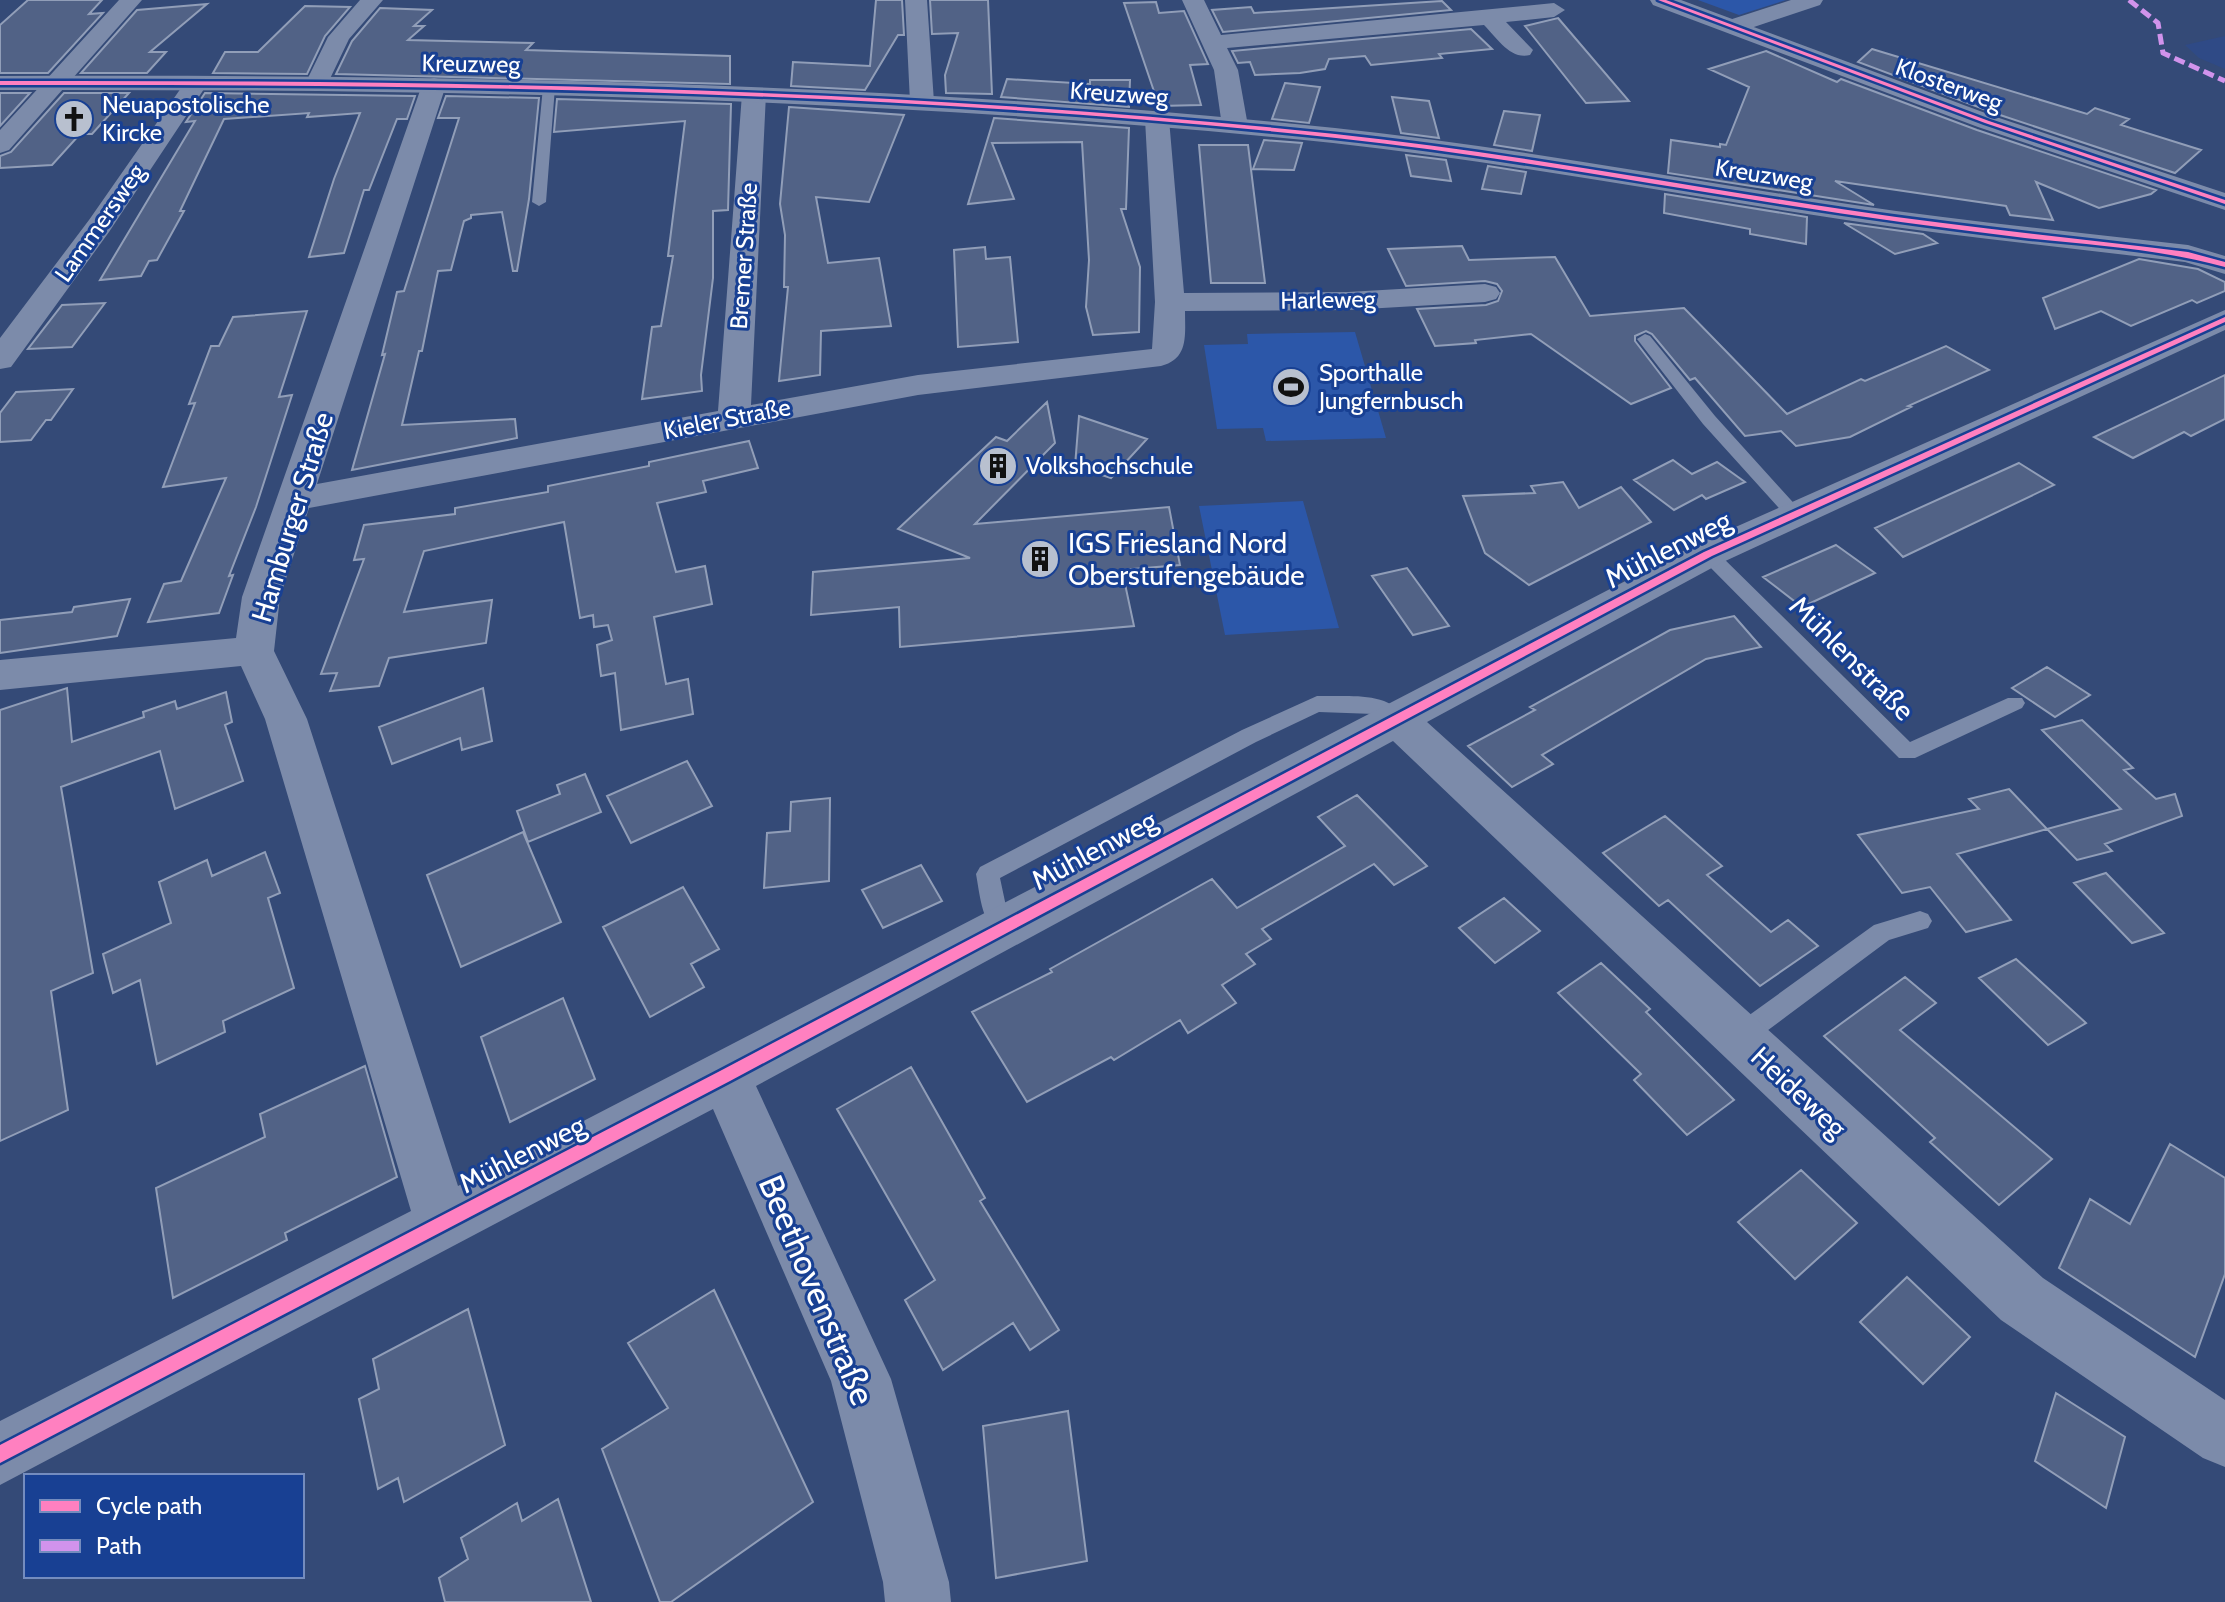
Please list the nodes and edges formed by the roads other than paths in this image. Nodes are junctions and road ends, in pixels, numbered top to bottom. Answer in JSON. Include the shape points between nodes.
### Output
{"nodes":[{"id":1,"x":131,"y":0,"type":"edge"},
{"id":2,"x":372,"y":0,"type":"edge"},
{"id":3,"x":916,"y":0,"type":"edge"},
{"id":4,"x":1193,"y":0,"type":"edge"},
{"id":5,"x":1661,"y":0,"type":"edge"},
{"id":6,"x":1812,"y":0,"type":"edge"},
{"id":7,"x":1554,"y":10,"type":"dead end"},
{"id":8,"x":1489,"y":18,"type":"junction"},
{"id":9,"x":1731,"y":27,"type":"junction"},
{"id":10,"x":1213,"y":42,"type":"junction"},
{"id":11,"x":1522,"y":50,"type":"dead end"},
{"id":12,"x":59,"y":82,"type":"junction"},
{"id":13,"x":318,"y":82,"type":"junction"},
{"id":14,"x":0,"y":83,"type":"edge"},
{"id":15,"x":196,"y":83,"type":"junction"},
{"id":16,"x":434,"y":85,"type":"junction"},
{"id":17,"x":549,"y":87,"type":"junction"},
{"id":18,"x":754,"y":94,"type":"junction"},
{"id":19,"x":922,"y":102,"type":"junction"},
{"id":20,"x":1157,"y":119,"type":"junction"},
{"id":21,"x":1235,"y":126,"type":"junction"},
{"id":22,"x":0,"y":145,"type":"edge"},
{"id":23,"x":539,"y":202,"type":"dead end"},
{"id":24,"x":2225,"y":202,"type":"edge"},
{"id":25,"x":2225,"y":265,"type":"edge"},
{"id":26,"x":1485,"y":293,"type":"dead end"},
{"id":27,"x":1170,"y":302,"type":"junction"},
{"id":28,"x":2225,"y":319,"type":"edge"},
{"id":29,"x":1645,"y":339,"type":"dead end"},
{"id":30,"x":0,"y":360,"type":"edge"},
{"id":31,"x":734,"y":417,"type":"junction"},
{"id":32,"x":296,"y":499,"type":"junction"},
{"id":33,"x":1794,"y":514,"type":"junction"},
{"id":34,"x":1708,"y":554,"type":"junction"},
{"id":35,"x":254,"y":651,"type":"junction"},
{"id":36,"x":0,"y":675,"type":"edge"},
{"id":37,"x":2015,"y":703,"type":"dead end"},
{"id":38,"x":1396,"y":719,"type":"junction"},
{"id":39,"x":1920,"y":921,"type":"dead end"},
{"id":40,"x":1739,"y":1037,"type":"junction"},
{"id":41,"x":725,"y":1076,"type":"junction"},
{"id":42,"x":442,"y":1222,"type":"junction"},
{"id":43,"x":2225,"y":1436,"type":"edge"},
{"id":44,"x":0,"y":1454,"type":"edge"},
{"id":45,"x":918,"y":1602,"type":"edge"}],
"edges":[{"from":1,"to":12,"type":"street"},
{"from":2,"to":13,"type":"street","via":[[339,37]]},
{"from":3,"to":19,"type":"street"},
{"from":4,"to":10,"type":"street"},
{"from":5,"to":9,"type":"street","name":"Klosterweg"},
{"from":6,"to":9,"type":"street"},
{"from":7,"to":8,"type":"street"},
{"from":8,"to":10,"type":"street"},
{"from":8,"to":11,"type":"street"},
{"from":9,"to":24,"type":"street","name":"Klosterweg","via":[[1987,122]]},
{"from":10,"to":21,"type":"street","via":[[1226,70]]},
{"from":12,"to":14,"type":"street","name":"Kreuzweg"},
{"from":12,"to":15,"type":"street","name":"Kreuzweg"},
{"from":12,"to":22,"type":"street"},
{"from":13,"to":15,"type":"street","name":"Kreuzweg"},
{"from":13,"to":16,"type":"street","name":"Kreuzweg"},
{"from":15,"to":30,"type":"street","name":"Lammersweg"},
{"from":16,"to":17,"type":"street","name":"Kreuzweg"},
{"from":16,"to":32,"type":"street","name":"Hamburger Straße"},
{"from":17,"to":18,"type":"street","name":"Kreuzweg"},
{"from":17,"to":23,"type":"lane","name":"Kreuzweg"},
{"from":18,"to":19,"type":"street","name":"Kreuzweg"},
{"from":18,"to":31,"type":"street","name":"Bremer Straße"},
{"from":19,"to":20,"type":"street","name":"Kreuzweg"},
{"from":20,"to":21,"type":"street","name":"Kreuzweg"},
{"from":20,"to":27,"type":"street"},
{"from":21,"to":25,"type":"street","name":"Kreuzweg","via":[[1539,161],[1923,223],[2188,254]]},
{"from":26,"to":27,"type":"street","name":"Harleweg","via":[[1348,301]]},
{"from":27,"to":31,"type":"street","name":"Kieler Straße","via":[[1169,349],[1161,357],[918,385]]},
{"from":28,"to":33,"type":"street","name":"Mühlenweg"},
{"from":29,"to":33,"type":"lane"},
{"from":31,"to":32,"type":"street","name":"Kieler Straße"},
{"from":32,"to":35,"type":"street","name":"Hamburger Straße","via":[[261,597]]},
{"from":33,"to":34,"type":"street","name":"Mühlenweg"},
{"from":34,"to":37,"type":"lane","name":"Mühlenstraße","via":[[1907,752]]},
{"from":34,"to":38,"type":"street","name":"Mühlenweg"},
{"from":35,"to":36,"type":"street"},
{"from":35,"to":42,"type":"street","name":"Hamburger Straße","via":[[286,719]]},
{"from":38,"to":40,"type":"street","name":"Heideweg"},
{"from":38,"to":41,"type":"street","name":"Mühlenweg"},
{"from":39,"to":40,"type":"lane","via":[[1882,932]]},
{"from":40,"to":43,"type":"street","name":"Heideweg","via":[[2022,1299]]},
{"from":41,"to":42,"type":"street","name":"Mühlenweg"},
{"from":41,"to":45,"type":"street","name":"Beethovenstraße","via":[[861,1379]]},
{"from":42,"to":44,"type":"street","name":"Mühlenweg"}]}
